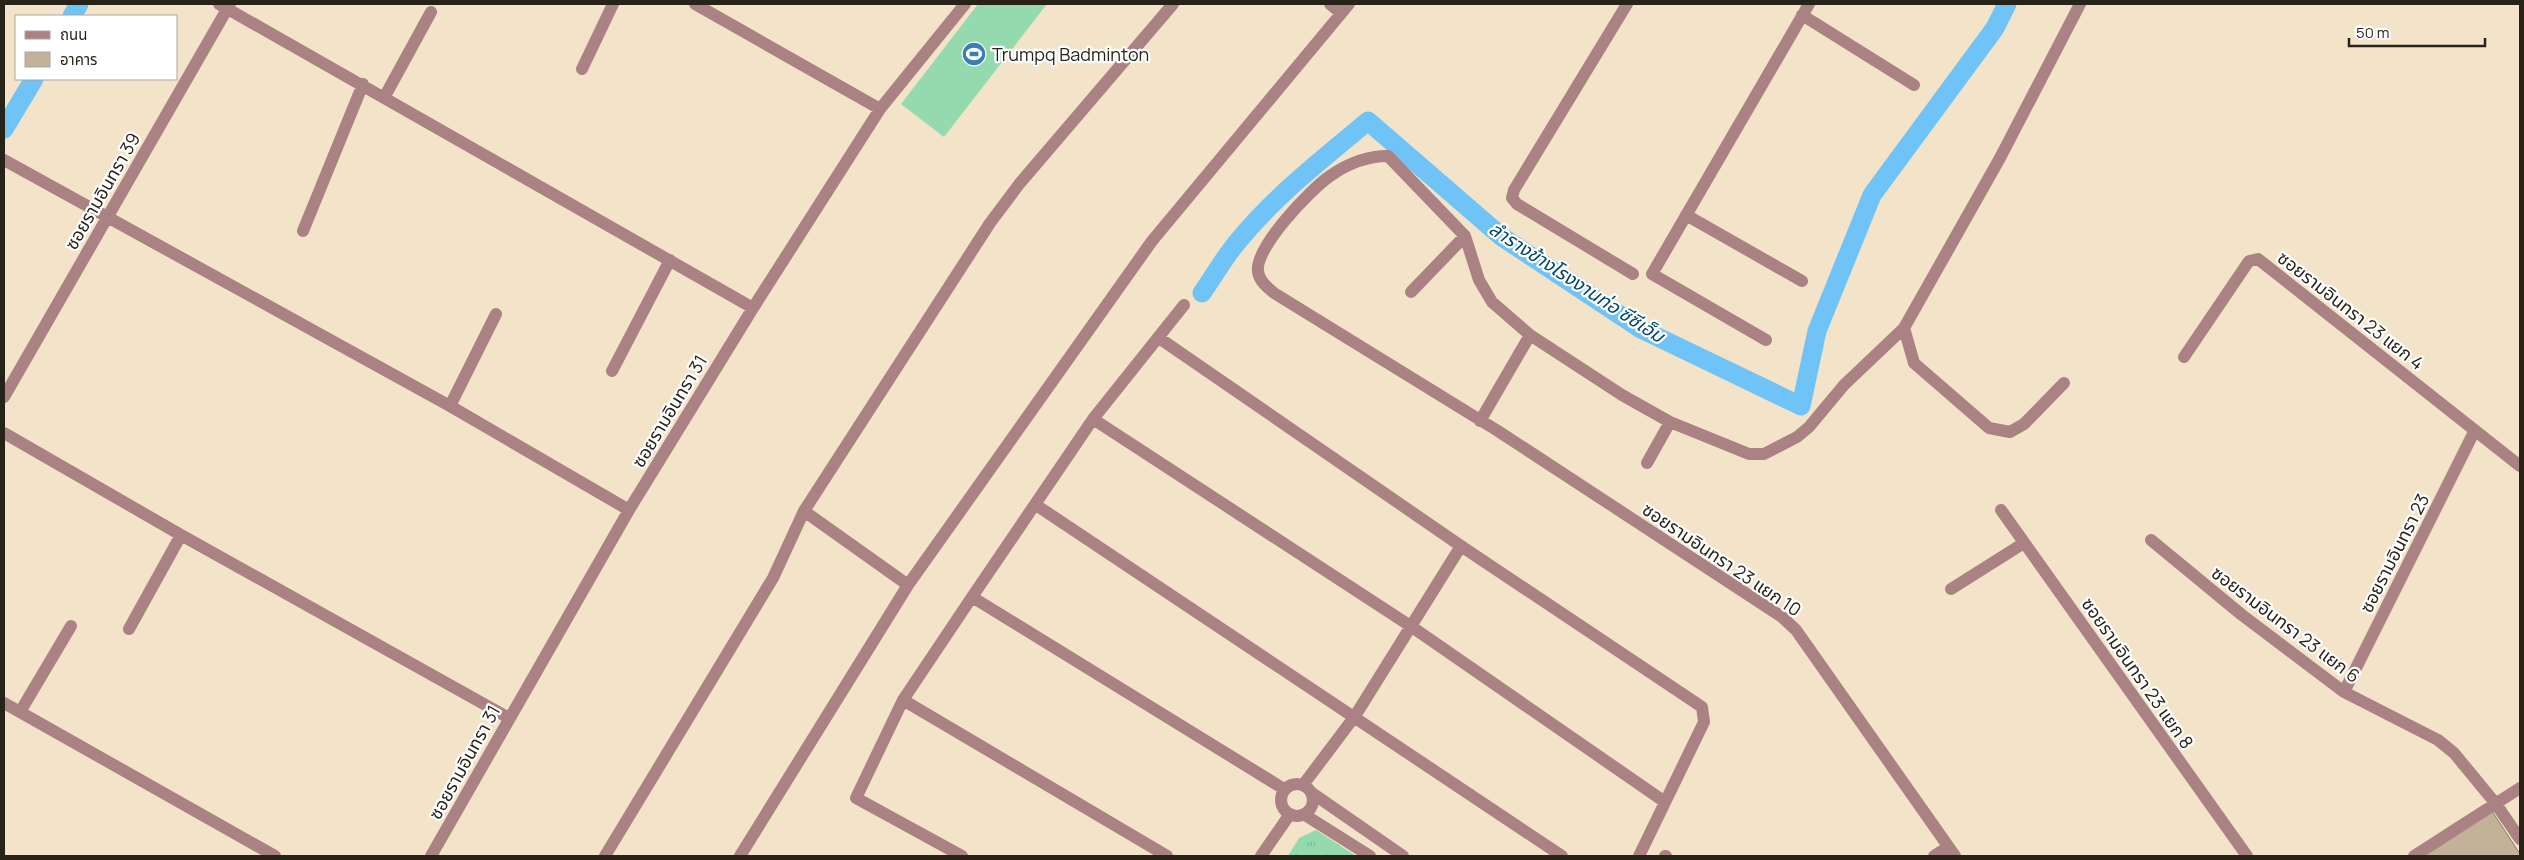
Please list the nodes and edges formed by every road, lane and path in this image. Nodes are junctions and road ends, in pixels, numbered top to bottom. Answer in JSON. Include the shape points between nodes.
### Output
{"nodes":[{"id":1,"x":613,"y":4,"type":"edge"},
{"id":2,"x":695,"y":4,"type":"edge"},
{"id":3,"x":965,"y":4,"type":"edge"},
{"id":4,"x":1173,"y":4,"type":"edge"},
{"id":5,"x":1330,"y":4,"type":"edge"},
{"id":6,"x":1627,"y":4,"type":"edge"},
{"id":7,"x":2080,"y":4,"type":"edge"},
{"id":8,"x":226,"y":5,"type":"edge"},
{"id":9,"x":1345,"y":8,"type":"edge"},
{"id":10,"x":1805,"y":9,"type":"edge"},
{"id":11,"x":431,"y":12,"type":"dead end"},
{"id":12,"x":582,"y":69,"type":"dead end"},
{"id":13,"x":363,"y":84,"type":"junction"},
{"id":14,"x":1914,"y":84,"type":"dead end"},
{"id":15,"x":385,"y":96,"type":"junction"},
{"id":16,"x":880,"y":109,"type":"junction"},
{"id":17,"x":4,"y":160,"type":"edge"},
{"id":18,"x":1686,"y":215,"type":"junction"},
{"id":19,"x":107,"y":217,"type":"junction"},
{"id":20,"x":304,"y":231,"type":"dead end"},
{"id":21,"x":1465,"y":236,"type":"junction"},
{"id":22,"x":670,"y":260,"type":"junction"},
{"id":23,"x":1633,"y":274,"type":"dead end"},
{"id":24,"x":1802,"y":281,"type":"dead end"},
{"id":25,"x":1410,"y":292,"type":"dead end"},
{"id":26,"x":1184,"y":304,"type":"dead end"},
{"id":27,"x":753,"y":308,"type":"junction"},
{"id":28,"x":496,"y":314,"type":"dead end"},
{"id":29,"x":1904,"y":328,"type":"junction"},
{"id":30,"x":1530,"y":335,"type":"junction"},
{"id":31,"x":1159,"y":338,"type":"junction"},
{"id":32,"x":1766,"y":340,"type":"dead end"},
{"id":33,"x":2184,"y":358,"type":"dead end"},
{"id":34,"x":612,"y":370,"type":"dead end"},
{"id":35,"x":2064,"y":383,"type":"dead end"},
{"id":36,"x":4,"y":397,"type":"edge"},
{"id":37,"x":450,"y":406,"type":"junction"},
{"id":38,"x":1093,"y":419,"type":"junction"},
{"id":39,"x":1480,"y":421,"type":"junction"},
{"id":40,"x":1670,"y":422,"type":"junction"},
{"id":41,"x":2475,"y":430,"type":"junction"},
{"id":42,"x":4,"y":433,"type":"edge"},
{"id":43,"x":1647,"y":463,"type":"dead end"},
{"id":44,"x":2520,"y":466,"type":"edge"},
{"id":45,"x":1036,"y":505,"type":"junction"},
{"id":46,"x":629,"y":510,"type":"junction"},
{"id":47,"x":2000,"y":510,"type":"dead end"},
{"id":48,"x":804,"y":511,"type":"junction"},
{"id":49,"x":181,"y":535,"type":"junction"},
{"id":50,"x":2151,"y":540,"type":"dead end"},
{"id":51,"x":2024,"y":543,"type":"junction"},
{"id":52,"x":1462,"y":546,"type":"junction"},
{"id":53,"x":908,"y":585,"type":"junction"},
{"id":54,"x":1950,"y":589,"type":"dead end"},
{"id":55,"x":972,"y":596,"type":"junction"},
{"id":56,"x":71,"y":626,"type":"dead end"},
{"id":57,"x":1412,"y":627,"type":"junction"},
{"id":58,"x":129,"y":629,"type":"dead end"},
{"id":59,"x":2344,"y":692,"type":"junction"},
{"id":60,"x":904,"y":700,"type":"junction"},
{"id":61,"x":4,"y":703,"type":"edge"},
{"id":62,"x":20,"y":712,"type":"junction"},
{"id":63,"x":1355,"y":716,"type":"junction"},
{"id":64,"x":509,"y":718,"type":"junction"},
{"id":65,"x":2520,"y":788,"type":"edge"},
{"id":66,"x":1307,"y":789,"type":"junction"},
{"id":67,"x":1284,"y":790,"type":"junction"},
{"id":68,"x":1666,"y":802,"type":"junction"},
{"id":69,"x":2496,"y":804,"type":"junction"},
{"id":70,"x":1290,"y":814,"type":"junction"},
{"id":71,"x":1305,"y":815,"type":"junction"},
{"id":72,"x":2520,"y":839,"type":"edge"},
{"id":73,"x":1952,"y":852,"type":"edge"},
{"id":74,"x":275,"y":856,"type":"edge"},
{"id":75,"x":431,"y":856,"type":"edge"},
{"id":76,"x":605,"y":856,"type":"edge"},
{"id":77,"x":740,"y":856,"type":"edge"},
{"id":78,"x":962,"y":856,"type":"edge"},
{"id":79,"x":1167,"y":856,"type":"edge"},
{"id":80,"x":1262,"y":856,"type":"edge"},
{"id":81,"x":1370,"y":856,"type":"edge"},
{"id":82,"x":1403,"y":856,"type":"edge"},
{"id":83,"x":1562,"y":856,"type":"edge"},
{"id":84,"x":1640,"y":856,"type":"edge"},
{"id":85,"x":1934,"y":856,"type":"edge"},
{"id":86,"x":2247,"y":856,"type":"edge"},
{"id":87,"x":2414,"y":856,"type":"edge"}],
"edges":[{"from":1,"to":12,"type":"street"},
{"from":2,"to":16,"type":"street"},
{"from":3,"to":16,"type":"street","name":"ซอยรามอินทรา 31"},
{"from":4,"to":48,"type":"street","via":[[990,223]]},
{"from":5,"to":9,"type":"street"},
{"from":6,"to":23,"type":"street","via":[[1512,198]]},
{"from":7,"to":29,"type":"street","via":[[2000,158]]},
{"from":8,"to":13,"type":"street"},
{"from":8,"to":19,"type":"street","name":"ซอยรามอินทรา 39"},
{"from":9,"to":53,"type":"street","via":[[1152,241]]},
{"from":10,"to":14,"type":"street"},
{"from":10,"to":18,"type":"street"},
{"from":11,"to":15,"type":"street"},
{"from":13,"to":15,"type":"street"},
{"from":13,"to":20,"type":"street"},
{"from":15,"to":22,"type":"street"},
{"from":16,"to":27,"type":"street","name":"ซอยรามอินทรา 31"},
{"from":17,"to":19,"type":"street"},
{"from":18,"to":24,"type":"street"},
{"from":18,"to":32,"type":"street","via":[[1652,274]]},
{"from":19,"to":36,"type":"street","name":"ซอยรามอินทรา 39"},
{"from":19,"to":37,"type":"street"},
{"from":21,"to":25,"type":"street"},
{"from":21,"to":30,"type":"street","via":[[1479,280],[1492,302]]},
{"from":21,"to":39,"type":"street","name":"ซอยรามอินทรา 23 แยก 10","via":[[1388,156],[1374,156],[1330,176],[1287,217],[1259,257],[1258,272],[1274,293]]},
{"from":22,"to":27,"type":"street"},
{"from":22,"to":34,"type":"street"},
{"from":26,"to":31,"type":"street"},
{"from":27,"to":46,"type":"street","name":"ซอยรามอินทรา 31"},
{"from":28,"to":37,"type":"street"},
{"from":29,"to":35,"type":"street","via":[[1914,363],[1989,428],[2010,432],[2024,424]]},
{"from":29,"to":40,"type":"street","via":[[1844,385],[1797,437],[1764,454],[1749,454]]},
{"from":30,"to":39,"type":"street"},
{"from":30,"to":40,"type":"street"},
{"from":31,"to":38,"type":"street"},
{"from":31,"to":52,"type":"street"},
{"from":33,"to":41,"type":"street","name":"ซอยรามอินทรา 23 แยก 4","via":[[2249,261],[2258,259]]},
{"from":37,"to":46,"type":"street"},
{"from":38,"to":45,"type":"street"},
{"from":38,"to":57,"type":"street"},
{"from":39,"to":73,"type":"street","name":"ซอยรามอินทรา 23 แยก 10","via":[[1782,617],[1796,630]]},
{"from":40,"to":43,"type":"street"},
{"from":41,"to":44,"type":"street","name":"ซอยรามอินทรา 23 แยก 4"},
{"from":41,"to":59,"type":"street","name":"ซอยรามอินทรา 23"},
{"from":42,"to":49,"type":"street"},
{"from":45,"to":55,"type":"street"},
{"from":45,"to":63,"type":"street"},
{"from":46,"to":64,"type":"street","name":"ซอยรามอินทรา 31"},
{"from":47,"to":51,"type":"street","name":"ซอยรามอินทรา 23 แยก 8"},
{"from":48,"to":53,"type":"street"},
{"from":48,"to":76,"type":"street","via":[[773,578]]},
{"from":49,"to":58,"type":"street"},
{"from":49,"to":64,"type":"street"},
{"from":50,"to":59,"type":"street","name":"ซอยรามอินทรา 23 แยก 6","via":[[2242,615]]},
{"from":51,"to":54,"type":"street"},
{"from":51,"to":86,"type":"street","name":"ซอยรามอินทรา 23 แยก 8"},
{"from":52,"to":57,"type":"street"},
{"from":52,"to":68,"type":"street","via":[[1702,707],[1704,722]]},
{"from":53,"to":77,"type":"street"},
{"from":55,"to":60,"type":"street"},
{"from":55,"to":67,"type":"street"},
{"from":56,"to":62,"type":"street"},
{"from":57,"to":63,"type":"street"},
{"from":57,"to":68,"type":"street"},
{"from":59,"to":69,"type":"street","name":"ซอยรามอินทรา 23 แยก 6","via":[[2438,740],[2454,753]]},
{"from":60,"to":78,"type":"street","via":[[856,798]]},
{"from":60,"to":79,"type":"street"},
{"from":61,"to":62,"type":"street"},
{"from":62,"to":74,"type":"street"},
{"from":63,"to":66,"type":"street"},
{"from":63,"to":83,"type":"street"},
{"from":64,"to":75,"type":"street","name":"ซอยรามอินทรา 31"},
{"from":65,"to":69,"type":"street"},
{"from":66,"to":67,"type":"street","via":[[1294,784]]},
{"from":66,"to":71,"type":"street","via":[[1313,802]]},
{"from":66,"to":82,"type":"street"},
{"from":67,"to":70,"type":"street","via":[[1282,806]]},
{"from":68,"to":84,"type":"street"},
{"from":69,"to":72,"type":"street","name":"ซอยรามอินทรา 23 แยก 6"},
{"from":69,"to":87,"type":"street"},
{"from":70,"to":71,"type":"street"},
{"from":70,"to":80,"type":"street"},
{"from":71,"to":81,"type":"street"},
{"from":73,"to":85,"type":"street"}]}
